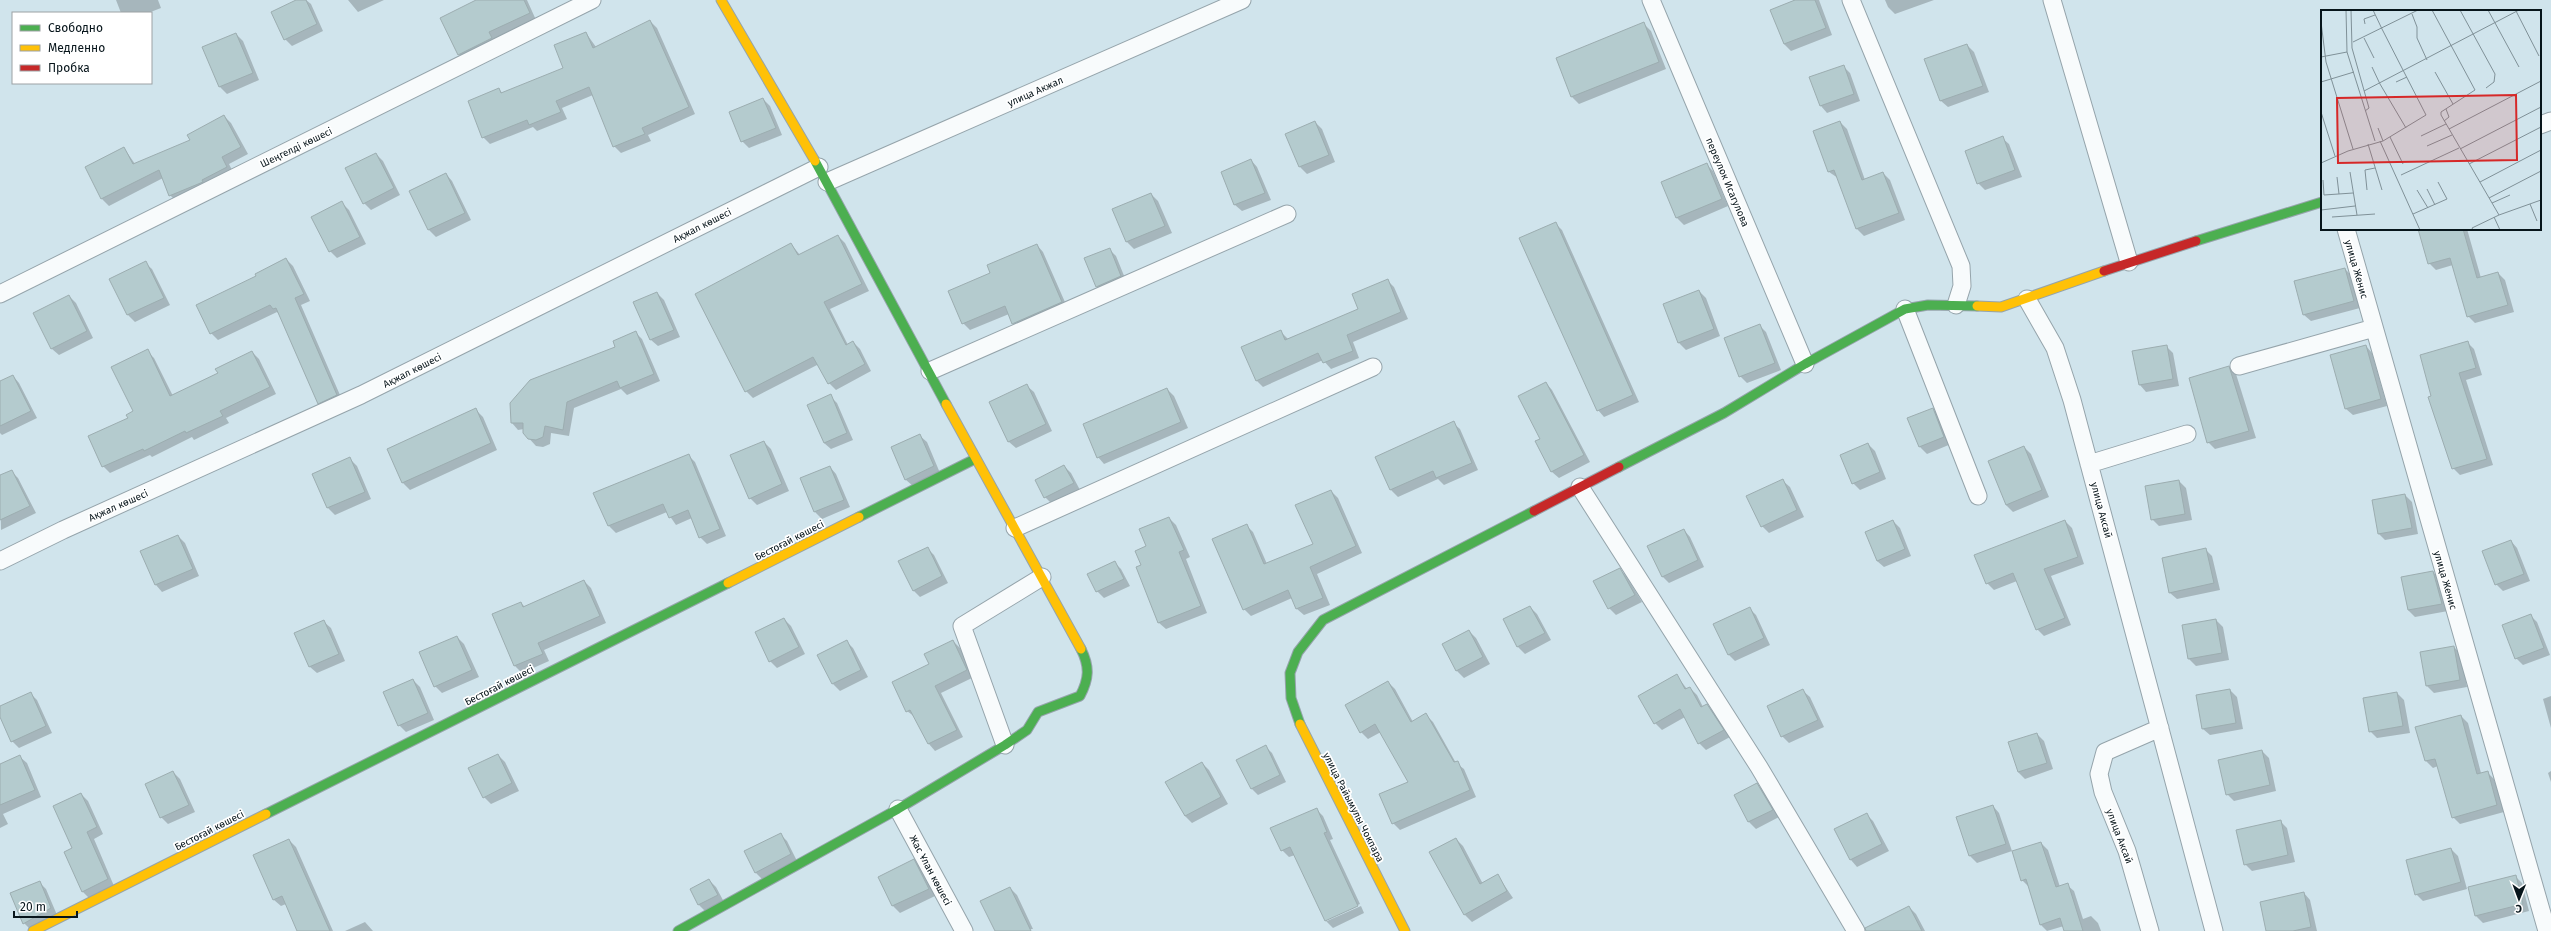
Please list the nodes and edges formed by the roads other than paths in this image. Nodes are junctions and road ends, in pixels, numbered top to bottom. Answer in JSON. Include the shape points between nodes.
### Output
{"nodes":[{"id":1,"x":592,"y":0,"type":"edge"},
{"id":2,"x":721,"y":0,"type":"edge"},
{"id":3,"x":1242,"y":0,"type":"edge"},
{"id":4,"x":1651,"y":0,"type":"edge"},
{"id":5,"x":1851,"y":0,"type":"edge"},
{"id":6,"x":2052,"y":0,"type":"edge"},
{"id":7,"x":2551,"y":121,"type":"edge"},
{"id":8,"x":2541,"y":125,"type":"edge"},
{"id":9,"x":819,"y":167,"type":"junction"},
{"id":10,"x":827,"y":182,"type":"junction"},
{"id":11,"x":2321,"y":202,"type":"edge"},
{"id":12,"x":1287,"y":214,"type":"dead end"},
{"id":13,"x":2346,"y":230,"type":"edge"},
{"id":14,"x":2129,"y":262,"type":"junction"},
{"id":15,"x":0,"y":294,"type":"edge"},
{"id":16,"x":2027,"y":299,"type":"junction"},
{"id":17,"x":1956,"y":305,"type":"junction"},
{"id":18,"x":1905,"y":310,"type":"junction"},
{"id":19,"x":2374,"y":328,"type":"junction"},
{"id":20,"x":1805,"y":364,"type":"junction"},
{"id":21,"x":2239,"y":366,"type":"dead end"},
{"id":22,"x":1373,"y":367,"type":"dead end"},
{"id":23,"x":930,"y":371,"type":"junction"},
{"id":24,"x":2187,"y":434,"type":"dead end"},
{"id":25,"x":975,"y":459,"type":"junction"},
{"id":26,"x":2089,"y":464,"type":"junction"},
{"id":27,"x":1580,"y":487,"type":"junction"},
{"id":28,"x":1978,"y":496,"type":"dead end"},
{"id":29,"x":1015,"y":528,"type":"junction"},
{"id":30,"x":0,"y":561,"type":"edge"},
{"id":31,"x":1042,"y":577,"type":"junction"},
{"id":32,"x":2160,"y":728,"type":"junction"},
{"id":33,"x":1005,"y":745,"type":"junction"},
{"id":34,"x":898,"y":809,"type":"junction"},
{"id":35,"x":33,"y":931,"type":"edge"},
{"id":36,"x":678,"y":931,"type":"edge"},
{"id":37,"x":964,"y":931,"type":"edge"},
{"id":38,"x":1405,"y":931,"type":"edge"},
{"id":39,"x":1856,"y":931,"type":"edge"},
{"id":40,"x":2150,"y":931,"type":"edge"},
{"id":41,"x":2214,"y":931,"type":"edge"},
{"id":42,"x":2547,"y":931,"type":"edge"}],
"edges":[{"from":1,"to":15,"type":"street","name":"Шеңгелді көшесі"},
{"from":2,"to":9,"type":"street"},
{"from":3,"to":10,"type":"street","name":"улица Акжал"},
{"from":4,"to":20,"type":"street","name":"переулок Исагулова"},
{"from":5,"to":17,"type":"street","via":[[1961,266],[1962,286]]},
{"from":6,"to":14,"type":"street"},
{"from":7,"to":8,"type":"street"},
{"from":9,"to":10,"type":"street"},
{"from":9,"to":30,"type":"street","name":"Ақжал көшесі","via":[[361,395]]},
{"from":10,"to":23,"type":"street"},
{"from":11,"to":14,"type":"street"},
{"from":12,"to":23,"type":"street"},
{"from":13,"to":19,"type":"street","name":"улица Женис"},
{"from":14,"to":16,"type":"street"},
{"from":16,"to":17,"type":"street","via":[[2001,307],[1978,308]]},
{"from":16,"to":26,"type":"street","name":"улица Аксай","via":[[2055,348]]},
{"from":17,"to":18,"type":"street","via":[[1928,305]]},
{"from":18,"to":20,"type":"street"},
{"from":18,"to":28,"type":"street"},
{"from":19,"to":21,"type":"street"},
{"from":19,"to":42,"type":"street","name":"улица Женис"},
{"from":20,"to":27,"type":"street","via":[[1724,412]]},
{"from":22,"to":29,"type":"street"},
{"from":23,"to":25,"type":"street"},
{"from":24,"to":26,"type":"street"},
{"from":25,"to":29,"type":"street"},
{"from":25,"to":35,"type":"street","name":"Бестоғай көшесі"},
{"from":26,"to":32,"type":"street","name":"улица Аксай"},
{"from":27,"to":38,"type":"street","name":"улица Райымулы Чокпара","via":[[1324,620],[1301,645],[1291,665],[1288,692],[1295,714]]},
{"from":27,"to":39,"type":"street","via":[[1759,767]]},
{"from":29,"to":31,"type":"street"},
{"from":31,"to":33,"type":"street","via":[[962,626]]},
{"from":31,"to":33,"type":"street","via":[[1085,657],[1088,681],[1080,696],[1038,712],[1027,730]]},
{"from":32,"to":40,"type":"street","name":"улица Аксай","via":[[2105,752],[2099,774],[2103,792],[2127,851]]},
{"from":32,"to":41,"type":"street","name":"улица Аксай"},
{"from":33,"to":34,"type":"street"},
{"from":34,"to":36,"type":"street"},
{"from":34,"to":37,"type":"street","name":"Жас Ұлан көшесі"}]}
